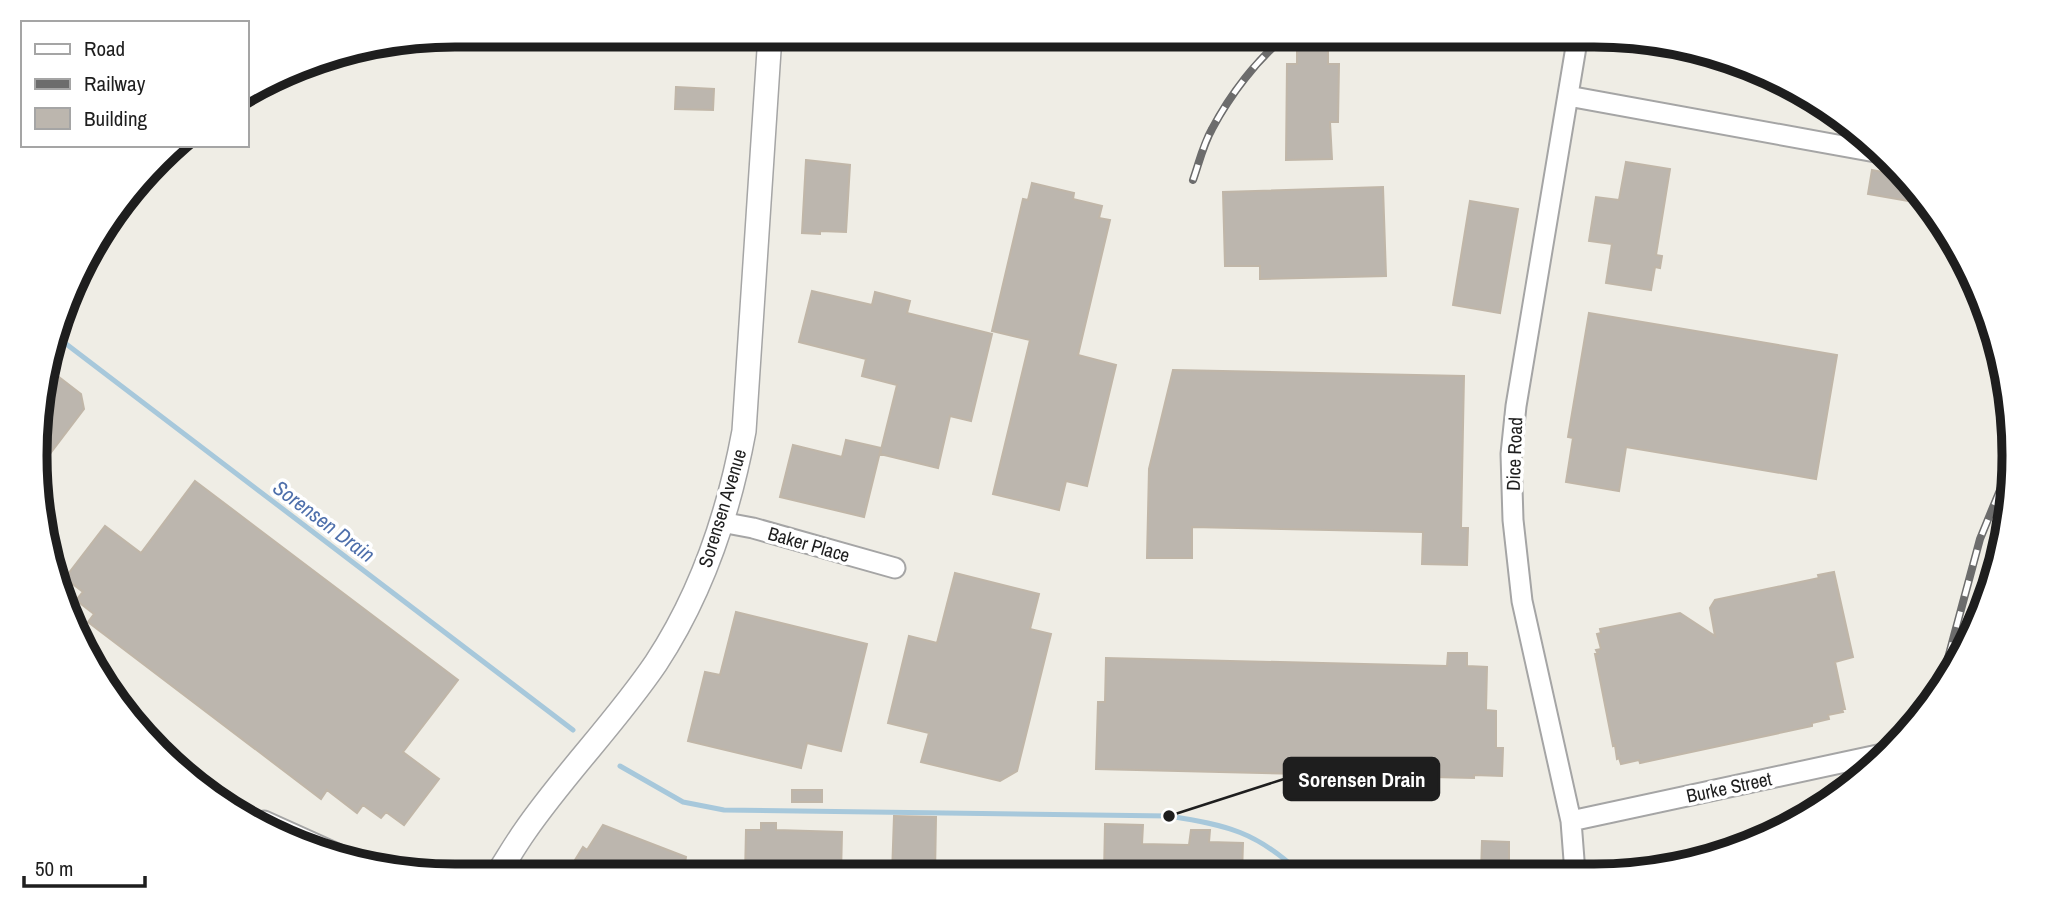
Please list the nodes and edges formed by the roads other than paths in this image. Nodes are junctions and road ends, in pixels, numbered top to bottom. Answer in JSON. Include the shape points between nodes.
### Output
{"nodes":[{"id":1,"x":769,"y":47,"type":"edge"},
{"id":2,"x":1576,"y":47,"type":"edge"},
{"id":3,"x":1568,"y":96,"type":"junction"},
{"id":4,"x":1864,"y":150,"type":"edge"},
{"id":5,"x":721,"y":522,"type":"junction"},
{"id":6,"x":895,"y":568,"type":"dead end"},
{"id":7,"x":1868,"y":757,"type":"edge"},
{"id":8,"x":1571,"y":821,"type":"junction"},
{"id":9,"x":504,"y":864,"type":"edge"},
{"id":10,"x":1574,"y":864,"type":"edge"}],
"edges":[{"from":1,"to":5,"type":"street","name":"Sorensen Avenue","via":[[744,430]]},
{"from":2,"to":3,"type":"street","name":"Dice Road"},
{"from":3,"to":4,"type":"street"},
{"from":3,"to":8,"type":"street","name":"Dice Road","via":[[1511,454],[1522,601]]},
{"from":5,"to":6,"type":"street","name":"Baker Place"},
{"from":5,"to":9,"type":"street","name":"Sorensen Avenue","via":[[694,594],[656,662]]},
{"from":7,"to":8,"type":"street","name":"Burke Street"},
{"from":8,"to":10,"type":"street","name":"Dice Road"}]}
